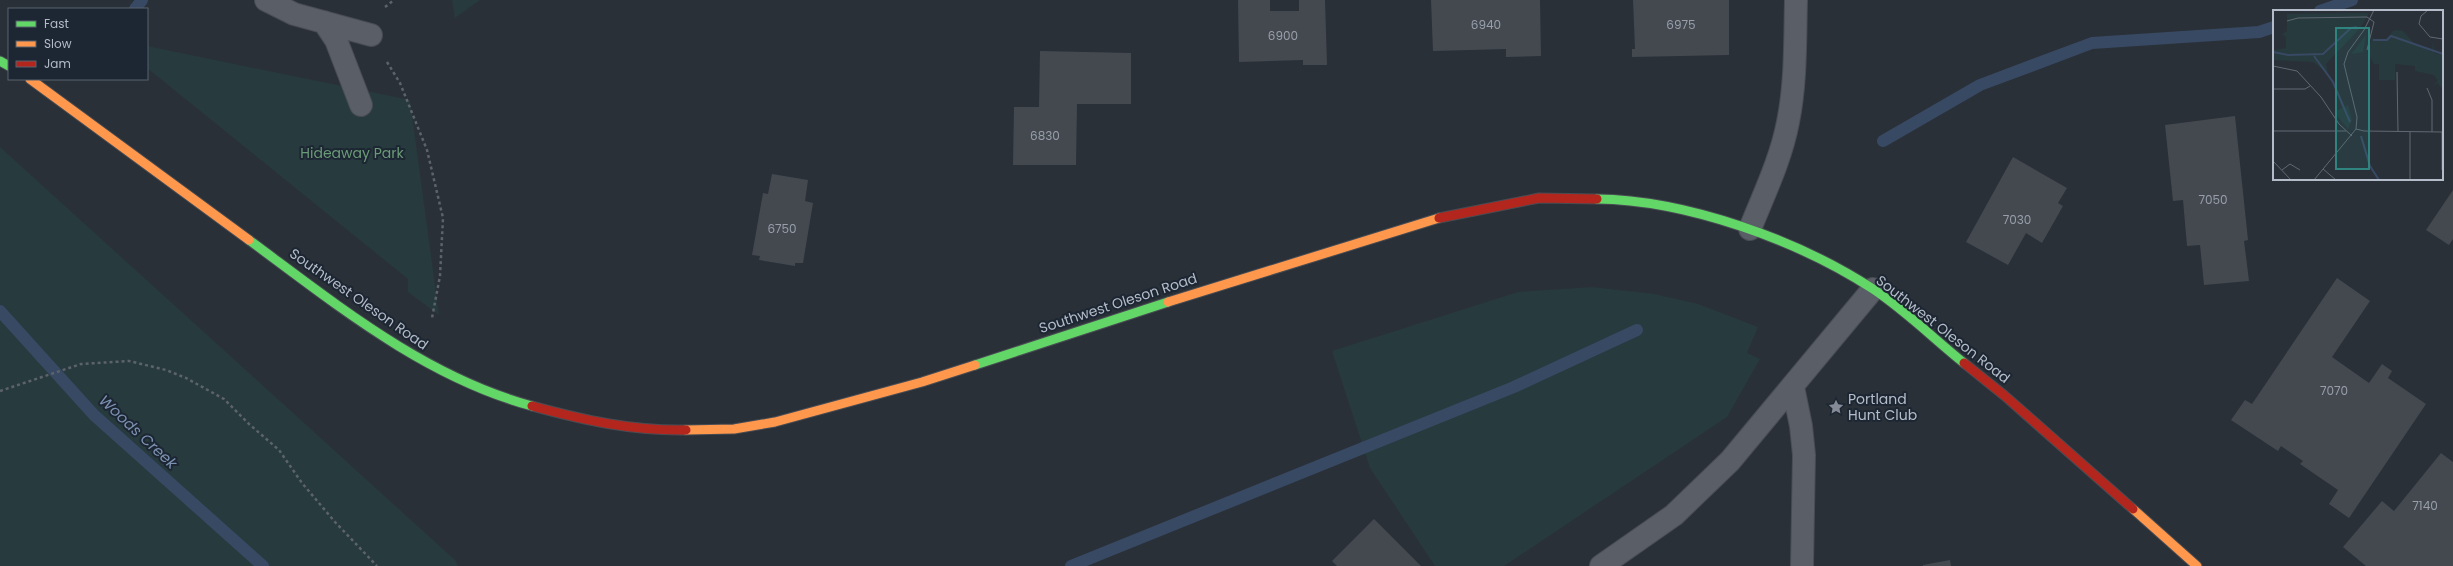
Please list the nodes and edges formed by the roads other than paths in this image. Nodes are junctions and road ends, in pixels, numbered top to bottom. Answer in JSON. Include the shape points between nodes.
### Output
{"nodes":[{"id":1,"x":266,"y":0,"type":"edge"},
{"id":2,"x":1796,"y":0,"type":"edge"},
{"id":3,"x":324,"y":22,"type":"junction"},
{"id":4,"x":372,"y":35,"type":"road end"},
{"id":5,"x":31,"y":80,"type":"edge"},
{"id":6,"x":361,"y":105,"type":"dead end"},
{"id":7,"x":1750,"y":229,"type":"junction"},
{"id":8,"x":1873,"y":290,"type":"junction"},
{"id":9,"x":1793,"y":387,"type":"junction"},
{"id":10,"x":1601,"y":566,"type":"edge"},
{"id":11,"x":1802,"y":566,"type":"edge"},
{"id":12,"x":2197,"y":566,"type":"edge"}],
"edges":[{"from":1,"to":3,"type":"street","via":[[294,14]]},
{"from":2,"to":7,"type":"street","via":[[1793,78],[1788,122],[1778,163]]},
{"from":3,"to":4,"type":"street"},
{"from":3,"to":6,"type":"street","via":[[336,40]]},
{"from":5,"to":7,"type":"main road","name":"Southwest Oleson Road","via":[[340,307],[410,354],[472,384],[524,404],[578,419],[621,427],[672,430],[734,429],[776,422],[922,382],[1270,269],[1447,216],[1539,198],[1610,199],[1683,210]]},
{"from":7,"to":8,"type":"main road","name":"Southwest Oleson Road","via":[[1813,256]]},
{"from":8,"to":9,"type":"street"},
{"from":8,"to":12,"type":"main road","name":"Southwest Oleson Road","via":[[2005,396]]},
{"from":9,"to":10,"type":"street","via":[[1730,461],[1674,515]]},
{"from":9,"to":11,"type":"street","via":[[1804,455]]}]}
